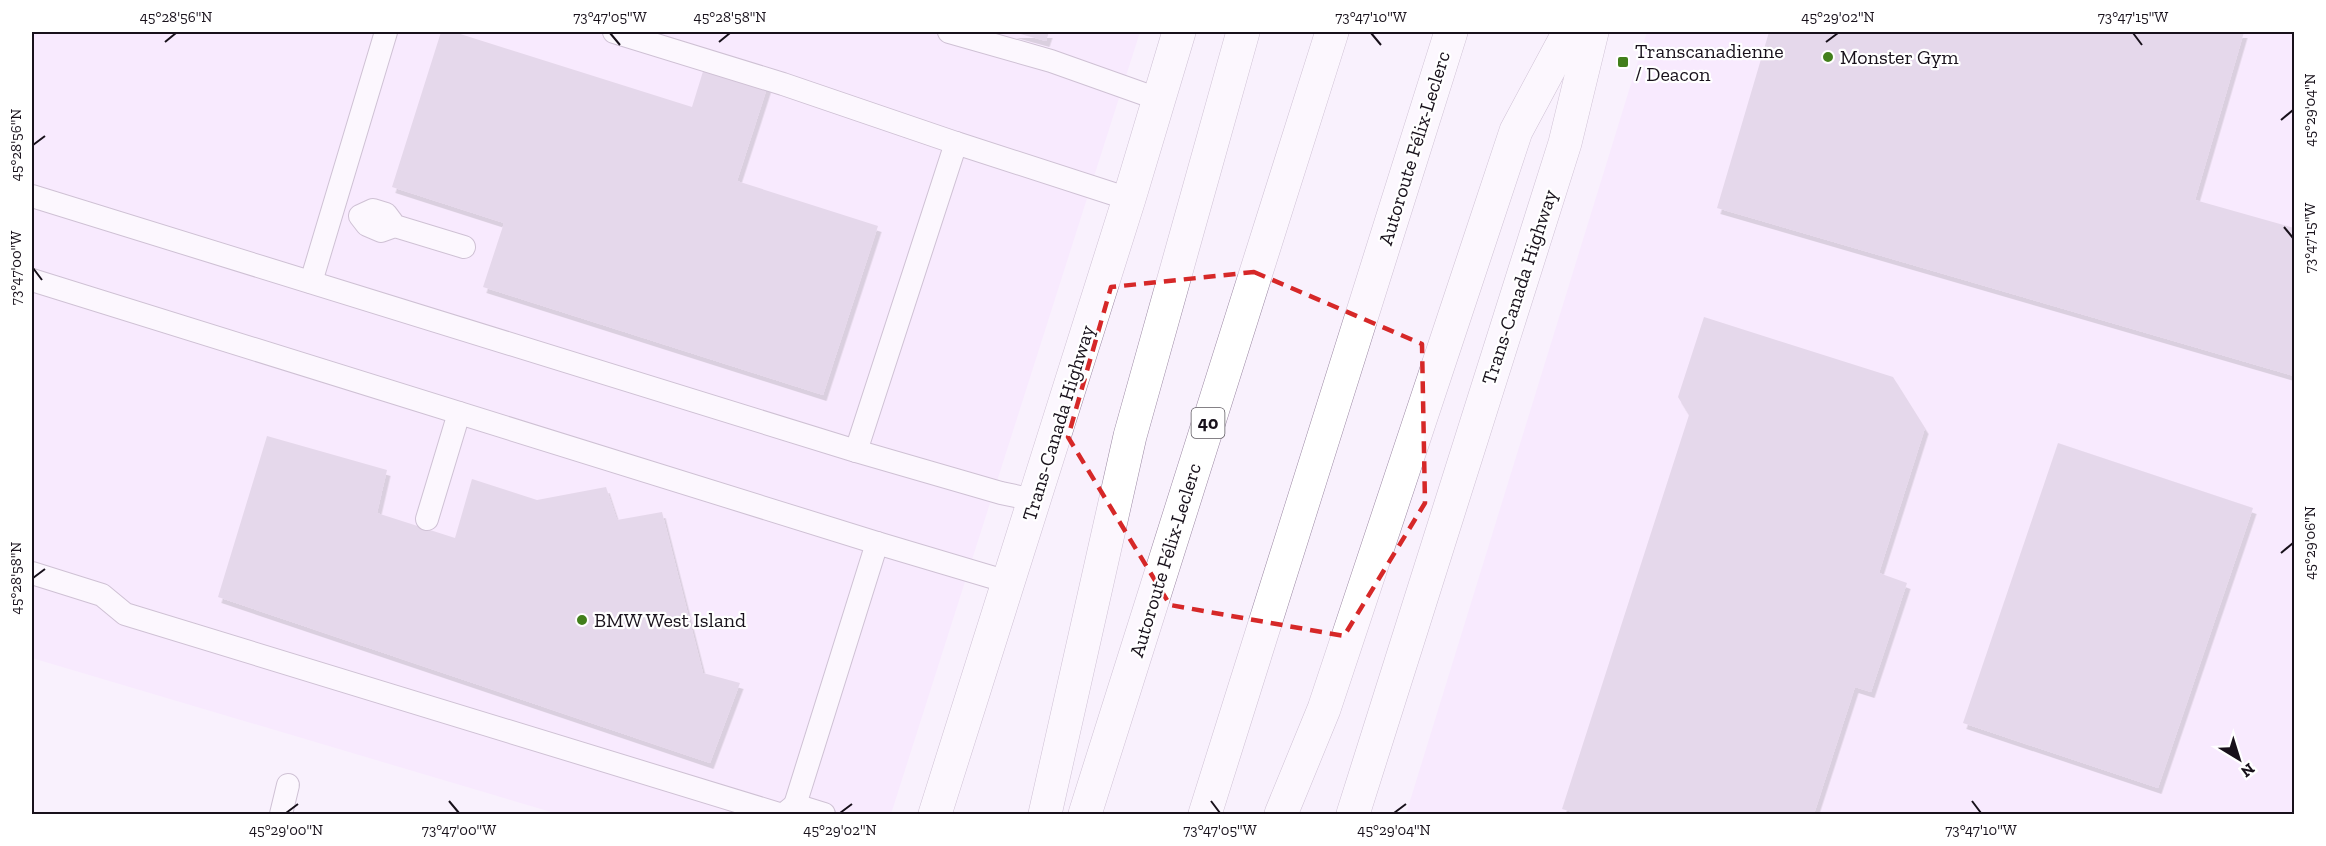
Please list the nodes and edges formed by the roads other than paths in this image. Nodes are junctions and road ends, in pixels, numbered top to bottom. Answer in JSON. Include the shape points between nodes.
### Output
{"nodes":[{"id":1,"x":386,"y":32,"type":"edge"},
{"id":2,"x":614,"y":32,"type":"edge"},
{"id":3,"x":949,"y":32,"type":"edge"},
{"id":4,"x":1179,"y":32,"type":"edge"},
{"id":5,"x":1243,"y":32,"type":"edge"},
{"id":6,"x":1332,"y":32,"type":"edge"},
{"id":7,"x":1451,"y":32,"type":"edge"},
{"id":8,"x":1569,"y":32,"type":"edge"},
{"id":9,"x":1592,"y":32,"type":"edge"},
{"id":10,"x":1158,"y":99,"type":"junction"},
{"id":11,"x":956,"y":143,"type":"junction"},
{"id":12,"x":32,"y":196,"type":"edge"},
{"id":13,"x":1129,"y":199,"type":"junction"},
{"id":14,"x":333,"y":208,"type":"junction"},
{"id":15,"x":464,"y":247,"type":"dead end"},
{"id":16,"x":32,"y":280,"type":"edge"},
{"id":17,"x":311,"y":282,"type":"junction"},
{"id":18,"x":459,"y":413,"type":"junction"},
{"id":19,"x":856,"y":452,"type":"junction"},
{"id":20,"x":1034,"y":500,"type":"junction"},
{"id":21,"x":427,"y":519,"type":"dead end"},
{"id":22,"x":877,"y":543,"type":"junction"},
{"id":23,"x":32,"y":573,"type":"edge"},
{"id":24,"x":1008,"y":582,"type":"junction"},
{"id":25,"x":288,"y":785,"type":"dead end"},
{"id":26,"x":786,"y":811,"type":"edge"},
{"id":27,"x":280,"y":814,"type":"edge"},
{"id":28,"x":824,"y":814,"type":"edge"},
{"id":29,"x":935,"y":814,"type":"edge"},
{"id":30,"x":1045,"y":814,"type":"edge"},
{"id":31,"x":1085,"y":814,"type":"edge"},
{"id":32,"x":1205,"y":814,"type":"edge"},
{"id":33,"x":1281,"y":814,"type":"edge"},
{"id":34,"x":1353,"y":814,"type":"edge"}],
"edges":[{"from":1,"to":14,"type":"lane"},
{"from":2,"to":11,"type":"lane"},
{"from":3,"to":10,"type":"lane"},
{"from":4,"to":10,"type":"main road","name":"Trans-Canada Highway"},
{"from":5,"to":30,"type":"main road","via":[[1130,436]]},
{"from":6,"to":31,"type":"main road","name":"Autoroute Félix-Leclerc","number":"40"},
{"from":7,"to":32,"type":"main road","name":"Autoroute Félix-Leclerc"},
{"from":8,"to":33,"type":"main road","via":[[1516,131],[1324,709]]},
{"from":9,"to":34,"type":"main road","name":"Trans-Canada Highway","via":[[1565,143]]},
{"from":10,"to":13,"type":"main road","name":"Trans-Canada Highway"},
{"from":11,"to":13,"type":"lane"},
{"from":11,"to":19,"type":"lane"},
{"from":12,"to":17,"type":"lane"},
{"from":13,"to":20,"type":"main road","name":"Trans-Canada Highway"},
{"from":14,"to":15,"type":"lane","via":[[360,216],[367,225],[381,231],[395,226]]},
{"from":14,"to":17,"type":"lane"},
{"from":16,"to":18,"type":"lane"},
{"from":17,"to":19,"type":"lane"},
{"from":18,"to":21,"type":"lane"},
{"from":18,"to":22,"type":"lane"},
{"from":19,"to":20,"type":"lane"},
{"from":20,"to":24,"type":"main road","name":"Trans-Canada Highway"},
{"from":22,"to":24,"type":"lane"},
{"from":22,"to":26,"type":"lane"},
{"from":23,"to":26,"type":"lane","via":[[102,595],[125,614]]},
{"from":24,"to":29,"type":"main road","name":"Trans-Canada Highway"},
{"from":25,"to":27,"type":"lane"},
{"from":26,"to":28,"type":"lane"}]}
